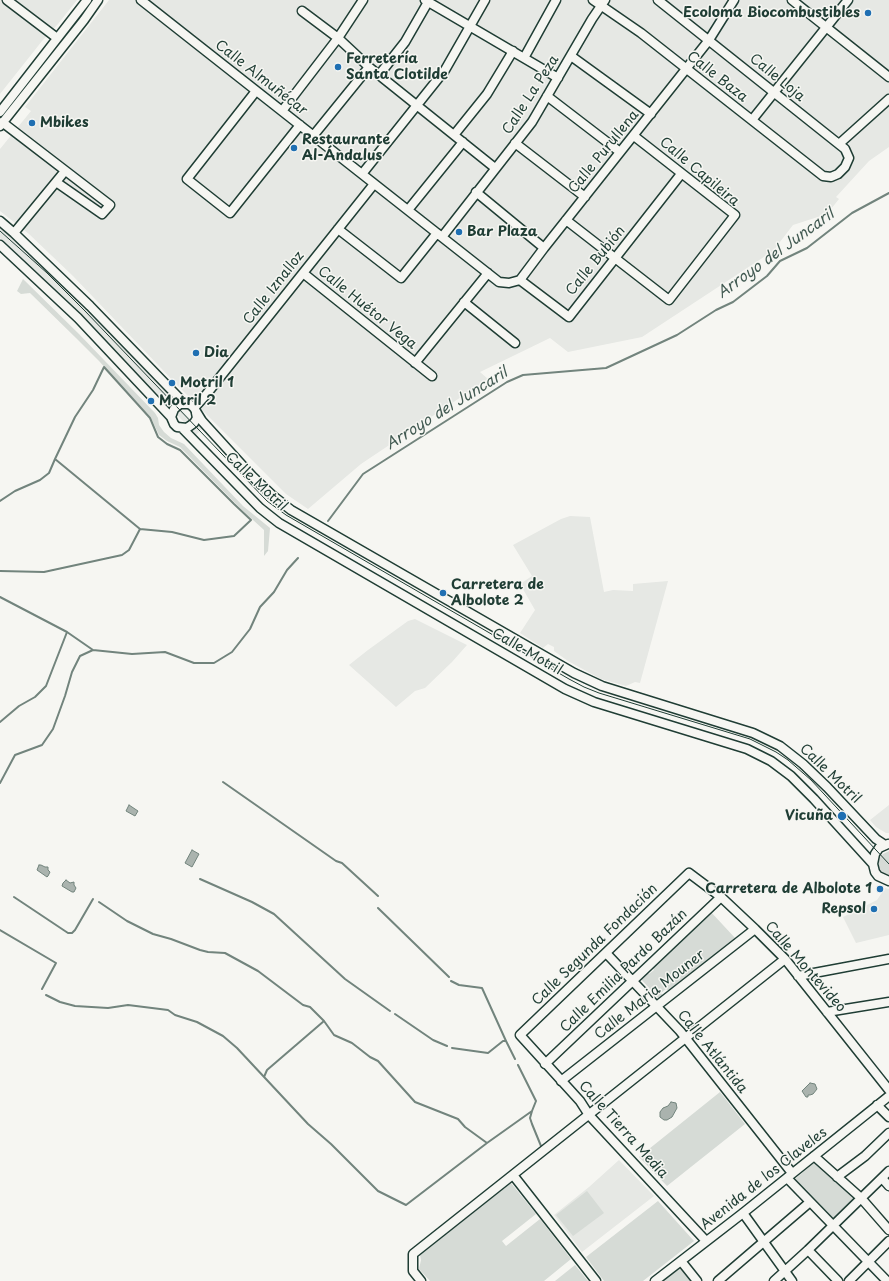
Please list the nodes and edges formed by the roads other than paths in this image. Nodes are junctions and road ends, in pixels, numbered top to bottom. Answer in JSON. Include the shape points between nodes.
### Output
{"nodes":[{"id":1,"x":7,"y":0,"type":"edge"},
{"id":2,"x":87,"y":0,"type":"edge"},
{"id":3,"x":98,"y":0,"type":"edge"},
{"id":4,"x":141,"y":0,"type":"edge"},
{"id":5,"x":363,"y":0,"type":"edge"},
{"id":6,"x":485,"y":0,"type":"edge"},
{"id":7,"x":556,"y":0,"type":"edge"},
{"id":8,"x":593,"y":0,"type":"edge"},
{"id":9,"x":734,"y":0,"type":"edge"},
{"id":10,"x":792,"y":0,"type":"edge"},
{"id":11,"x":848,"y":0,"type":"edge"},
{"id":12,"x":427,"y":1,"type":"edge"},
{"id":13,"x":603,"y":2,"type":"edge"},
{"id":14,"x":663,"y":2,"type":"edge"},
{"id":15,"x":302,"y":11,"type":"dead end"},
{"id":16,"x":470,"y":26,"type":"junction"},
{"id":17,"x":827,"y":27,"type":"junction"},
{"id":18,"x":57,"y":38,"type":"junction"},
{"id":19,"x":338,"y":38,"type":"junction"},
{"id":20,"x":708,"y":40,"type":"junction"},
{"id":21,"x":513,"y":51,"type":"junction"},
{"id":22,"x":571,"y":56,"type":"junction"},
{"id":23,"x":524,"y":58,"type":"junction"},
{"id":24,"x":369,"y":67,"type":"junction"},
{"id":25,"x":686,"y":69,"type":"junction"},
{"id":26,"x":379,"y":75,"type":"junction"},
{"id":27,"x":889,"y":77,"type":"edge"},
{"id":28,"x":558,"y":78,"type":"junction"},
{"id":29,"x":256,"y":91,"type":"junction"},
{"id":30,"x":774,"y":92,"type":"junction"},
{"id":31,"x":547,"y":96,"type":"junction"},
{"id":32,"x":889,"y":99,"type":"edge"},
{"id":33,"x":417,"y":105,"type":"junction"},
{"id":34,"x":282,"y":111,"type":"junction"},
{"id":35,"x":0,"y":112,"type":"edge"},
{"id":36,"x":651,"y":114,"type":"junction"},
{"id":37,"x":752,"y":120,"type":"junction"},
{"id":38,"x":1,"y":124,"type":"edge"},
{"id":39,"x":300,"y":125,"type":"junction"},
{"id":40,"x":454,"y":135,"type":"junction"},
{"id":41,"x":313,"y":136,"type":"junction"},
{"id":42,"x":634,"y":136,"type":"junction"},
{"id":43,"x":463,"y":142,"type":"junction"},
{"id":44,"x":515,"y":143,"type":"junction"},
{"id":45,"x":839,"y":144,"type":"junction"},
{"id":46,"x":620,"y":152,"type":"junction"},
{"id":47,"x":495,"y":168,"type":"junction"},
{"id":48,"x":65,"y":171,"type":"junction"},
{"id":49,"x":362,"y":174,"type":"junction"},
{"id":50,"x":682,"y":174,"type":"junction"},
{"id":51,"x":823,"y":176,"type":"joint"},
{"id":52,"x":56,"y":182,"type":"junction"},
{"id":53,"x":374,"y":184,"type":"junction"},
{"id":54,"x":476,"y":192,"type":"junction"},
{"id":55,"x":585,"y":197,"type":"junction"},
{"id":56,"x":408,"y":210,"type":"junction"},
{"id":57,"x":566,"y":220,"type":"junction"},
{"id":58,"x":0,"y":221,"type":"edge"},
{"id":59,"x":338,"y":229,"type":"junction"},
{"id":60,"x":14,"y":232,"type":"junction"},
{"id":61,"x":440,"y":235,"type":"junction"},
{"id":62,"x":0,"y":245,"type":"edge"},
{"id":63,"x":544,"y":248,"type":"junction"},
{"id":64,"x":616,"y":258,"type":"junction"},
{"id":65,"x":302,"y":273,"type":"junction"},
{"id":66,"x":488,"y":273,"type":"junction"},
{"id":67,"x":520,"y":280,"type":"junction"},
{"id":68,"x":464,"y":302,"type":"junction"},
{"id":69,"x":515,"y":343,"type":"dead end"},
{"id":70,"x":415,"y":363,"type":"junction"},
{"id":71,"x":432,"y":376,"type":"dead end"},
{"id":72,"x":184,"y":403,"type":"junction"},
{"id":73,"x":195,"y":411,"type":"junction"},
{"id":74,"x":171,"y":418,"type":"junction"},
{"id":75,"x":182,"y":428,"type":"junction"},
{"id":76,"x":887,"y":845,"type":"edge"},
{"id":77,"x":872,"y":864,"type":"junction"},
{"id":78,"x":689,"y":873,"type":"joint"},
{"id":79,"x":888,"y":882,"type":"edge"},
{"id":80,"x":721,"y":897,"type":"junction"},
{"id":81,"x":756,"y":929,"type":"junction"},
{"id":82,"x":606,"y":953,"type":"junction"},
{"id":83,"x":785,"y":959,"type":"junction"},
{"id":84,"x":889,"y":959,"type":"edge"},
{"id":85,"x":798,"y":976,"type":"junction"},
{"id":86,"x":632,"y":981,"type":"junction"},
{"id":87,"x":889,"y":1002,"type":"edge"},
{"id":88,"x":657,"y":1006,"type":"junction"},
{"id":89,"x":827,"y":1012,"type":"junction"},
{"id":90,"x":520,"y":1035,"type":"joint"},
{"id":91,"x":685,"y":1038,"type":"junction"},
{"id":92,"x":545,"y":1064,"type":"junction"},
{"id":93,"x":561,"y":1081,"type":"junction"},
{"id":94,"x":889,"y":1090,"type":"edge"},
{"id":95,"x":889,"y":1096,"type":"edge"},
{"id":96,"x":877,"y":1105,"type":"junction"},
{"id":97,"x":589,"y":1115,"type":"junction"},
{"id":98,"x":889,"y":1117,"type":"edge"},
{"id":99,"x":889,"y":1133,"type":"edge"},
{"id":100,"x":814,"y":1156,"type":"junction"},
{"id":101,"x":889,"y":1171,"type":"edge"},
{"id":102,"x":513,"y":1175,"type":"junction"},
{"id":103,"x":790,"y":1176,"type":"junction"},
{"id":104,"x":837,"y":1177,"type":"junction"},
{"id":105,"x":882,"y":1178,"type":"junction"},
{"id":106,"x":889,"y":1186,"type":"edge"},
{"id":107,"x":861,"y":1198,"type":"junction"},
{"id":108,"x":810,"y":1202,"type":"junction"},
{"id":109,"x":743,"y":1213,"type":"junction"},
{"id":110,"x":833,"y":1225,"type":"junction"},
{"id":111,"x":889,"y":1230,"type":"edge"},
{"id":112,"x":706,"y":1241,"type":"junction"},
{"id":113,"x":889,"y":1242,"type":"edge"},
{"id":114,"x":764,"y":1243,"type":"junction"},
{"id":115,"x":808,"y":1250,"type":"junction"},
{"id":116,"x":681,"y":1261,"type":"junction"},
{"id":117,"x":868,"y":1262,"type":"junction"},
{"id":118,"x":785,"y":1272,"type":"junction"},
{"id":119,"x":421,"y":1281,"type":"edge"},
{"id":120,"x":596,"y":1281,"type":"edge"},
{"id":121,"x":655,"y":1281,"type":"edge"},
{"id":122,"x":698,"y":1281,"type":"edge"},
{"id":123,"x":718,"y":1281,"type":"edge"},
{"id":124,"x":774,"y":1281,"type":"edge"},
{"id":125,"x":792,"y":1281,"type":"edge"},
{"id":126,"x":838,"y":1281,"type":"edge"},
{"id":127,"x":849,"y":1281,"type":"edge"},
{"id":128,"x":887,"y":1281,"type":"edge"}],
"edges":[{"from":1,"to":18,"type":"street"},
{"from":2,"to":18,"type":"street"},
{"from":3,"to":38,"type":"street"},
{"from":4,"to":29,"type":"street","name":"Calle Almuñécar"},
{"from":5,"to":19,"type":"street"},
{"from":6,"to":16,"type":"street"},
{"from":7,"to":23,"type":"street"},
{"from":8,"to":13,"type":"street","name":"Calle Baza"},
{"from":9,"to":20,"type":"street","name":"Calle Purullena"},
{"from":10,"to":17,"type":"street"},
{"from":11,"to":17,"type":"street"},
{"from":12,"to":16,"type":"street"},
{"from":12,"to":26,"type":"street","via":[[405,42]]},
{"from":13,"to":22,"type":"street","name":"Calle La Peza"},
{"from":13,"to":25,"type":"street","name":"Calle Baza"},
{"from":14,"to":20,"type":"street","name":"Calle Loja"},
{"from":15,"to":19,"type":"street"},
{"from":16,"to":21,"type":"street"},
{"from":16,"to":33,"type":"street","via":[[445,70]]},
{"from":17,"to":27,"type":"street"},
{"from":17,"to":30,"type":"street"},
{"from":18,"to":35,"type":"street"},
{"from":19,"to":24,"type":"street"},
{"from":19,"to":34,"type":"street"},
{"from":20,"to":25,"type":"street","name":"Calle Purullena"},
{"from":20,"to":30,"type":"street","name":"Calle Loja"},
{"from":21,"to":23,"type":"street"},
{"from":21,"to":40,"type":"street","via":[[487,94]]},
{"from":22,"to":28,"type":"street","name":"Calle La Peza"},
{"from":22,"to":36,"type":"street"},
{"from":23,"to":28,"type":"street"},
{"from":24,"to":26,"type":"street"},
{"from":24,"to":41,"type":"street"},
{"from":25,"to":36,"type":"street","name":"Calle Purullena"},
{"from":25,"to":37,"type":"street","name":"Calle Baza"},
{"from":26,"to":33,"type":"street"},
{"from":28,"to":31,"type":"street","name":"Calle La Peza"},
{"from":29,"to":34,"type":"street","name":"Calle Almuñécar"},
{"from":29,"to":39,"type":"street","via":[[187,179],[230,213]]},
{"from":30,"to":37,"type":"street"},
{"from":30,"to":45,"type":"street","name":"Calle Loja"},
{"from":31,"to":44,"type":"street","name":"Calle La Peza","via":[[532,122]]},
{"from":31,"to":46,"type":"street"},
{"from":32,"to":45,"type":"street"},
{"from":33,"to":40,"type":"street"},
{"from":33,"to":49,"type":"street"},
{"from":34,"to":39,"type":"street","name":"Calle Almuñécar"},
{"from":36,"to":42,"type":"street","name":"Calle Purullena"},
{"from":37,"to":51,"type":"street","name":"Calle Baza"},
{"from":38,"to":48,"type":"street"},
{"from":39,"to":41,"type":"street","name":"Calle Almuñécar"},
{"from":40,"to":43,"type":"street"},
{"from":41,"to":49,"type":"street","name":"Calle Almuñécar"},
{"from":42,"to":46,"type":"street","name":"Calle Purullena"},
{"from":42,"to":50,"type":"street","name":"Calle Capileira"},
{"from":43,"to":47,"type":"street"},
{"from":43,"to":56,"type":"street"},
{"from":44,"to":47,"type":"street","name":"Calle La Peza"},
{"from":44,"to":55,"type":"street"},
{"from":45,"to":51,"type":"street","name":"Calle Loja","via":[[849,158],[845,167],[831,178]]},
{"from":46,"to":55,"type":"street","name":"Calle Purullena"},
{"from":47,"to":54,"type":"street","name":"Calle La Peza"},
{"from":48,"to":52,"type":"street"},
{"from":48,"to":52,"type":"street","via":[[110,205],[102,214]]},
{"from":49,"to":53,"type":"street","name":"Calle Almuñécar"},
{"from":50,"to":64,"type":"street","name":"Calle Bubión"},
{"from":50,"to":64,"type":"street","name":"Calle Capileira","via":[[735,215],[670,300]]},
{"from":52,"to":60,"type":"street"},
{"from":53,"to":56,"type":"street","name":"Calle Almuñécar"},
{"from":53,"to":59,"type":"street","name":"Calle Iznalloz"},
{"from":54,"to":61,"type":"street","name":"Calle La Peza"},
{"from":54,"to":63,"type":"street"},
{"from":55,"to":57,"type":"street","name":"Calle Purullena"},
{"from":56,"to":61,"type":"street","name":"Calle Almuñécar"},
{"from":57,"to":63,"type":"street","name":"Calle Purullena"},
{"from":57,"to":64,"type":"street","name":"Calle Capileira"},
{"from":58,"to":60,"type":"street"},
{"from":59,"to":61,"type":"street","name":"Calle La Peza","via":[[401,278]]},
{"from":59,"to":65,"type":"street","name":"Calle Iznalloz"},
{"from":60,"to":72,"type":"street"},
{"from":61,"to":66,"type":"street","name":"Calle Almuñécar"},
{"from":62,"to":74,"type":"street","via":[[78,318]]},
{"from":63,"to":67,"type":"street","name":"Calle Purullena"},
{"from":64,"to":67,"type":"street","name":"Calle Bubión","via":[[569,317]]},
{"from":65,"to":70,"type":"street","name":"Calle Huétor Vega"},
{"from":65,"to":73,"type":"street","name":"Calle Iznalloz"},
{"from":66,"to":67,"type":"street","name":"Calle Almuñécar","via":[[499,282]]},
{"from":66,"to":68,"type":"street","name":"Calle Huétor Vega"},
{"from":68,"to":69,"type":"street"},
{"from":68,"to":70,"type":"street","name":"Calle Huétor Vega"},
{"from":70,"to":71,"type":"street","name":"Calle Huétor Vega"},
{"from":72,"to":73,"type":"street"},
{"from":72,"to":74,"type":"street","via":[[175,407]]},
{"from":73,"to":75,"type":"street","via":[[194,423],[190,427]]},
{"from":73,"to":76,"type":"street","name":"Calle Motril","via":[[252,476],[291,510],[574,673],[602,686],[754,733],[780,746],[804,764],[876,839]]},
{"from":74,"to":75,"type":"street","via":[[174,424]]},
{"from":75,"to":77,"type":"street","name":"Calle Motril","via":[[260,508],[279,523],[558,685],[594,702],[747,749],[771,761],[791,776],[814,799]]},
{"from":76,"to":77,"type":"street","via":[[879,848]]},
{"from":77,"to":79,"type":"street","name":"Calle Motril","via":[[878,876]]},
{"from":78,"to":80,"type":"street","name":"Calle Montevideo"},
{"from":78,"to":82,"type":"street","name":"Calle Segunda Fondación"},
{"from":80,"to":81,"type":"street","name":"Calle Montevideo"},
{"from":80,"to":86,"type":"street","name":"Calle Emilia Pardo Bazán"},
{"from":81,"to":83,"type":"street","name":"Calle Montevideo"},
{"from":81,"to":88,"type":"street","name":"Calle Maria Mouner"},
{"from":82,"to":86,"type":"street","name":"Calle Atlántida"},
{"from":82,"to":90,"type":"street","name":"Calle Segunda Fondación"},
{"from":83,"to":85,"type":"street","name":"Calle Montevideo"},
{"from":83,"to":91,"type":"street"},
{"from":84,"to":85,"type":"street"},
{"from":85,"to":89,"type":"street","name":"Calle Montevideo"},
{"from":86,"to":88,"type":"street","name":"Calle Atlántida"},
{"from":86,"to":92,"type":"street","name":"Calle Emilia Pardo Bazán"},
{"from":87,"to":89,"type":"street"},
{"from":88,"to":91,"type":"street","name":"Calle Atlántida"},
{"from":88,"to":93,"type":"street","name":"Calle Maria Mouner"},
{"from":89,"to":94,"type":"street","name":"Calle Montevideo"},
{"from":90,"to":92,"type":"street","name":"Calle Tierra Media"},
{"from":91,"to":97,"type":"street"},
{"from":91,"to":103,"type":"street","name":"Calle Atlántida"},
{"from":92,"to":93,"type":"street","name":"Calle Tierra Media"},
{"from":93,"to":97,"type":"street","name":"Calle Tierra Media"},
{"from":95,"to":96,"type":"street","name":"Avenida de los Claveles"},
{"from":96,"to":98,"type":"street"},
{"from":96,"to":100,"type":"street","name":"Avenida de los Claveles"},
{"from":97,"to":102,"type":"street"},
{"from":97,"to":112,"type":"street","name":"Calle Tierra Media"},
{"from":99,"to":104,"type":"street","via":[[865,1156]]},
{"from":100,"to":103,"type":"street","name":"Avenida de los Claveles"},
{"from":100,"to":104,"type":"street"},
{"from":101,"to":105,"type":"street"},
{"from":102,"to":119,"type":"street","via":[[413,1254],[413,1271]]},
{"from":102,"to":120,"type":"street"},
{"from":103,"to":108,"type":"street","name":"Calle Atlántida"},
{"from":103,"to":109,"type":"street","name":"Avenida de los Claveles"},
{"from":104,"to":107,"type":"street"},
{"from":105,"to":106,"type":"street"},
{"from":105,"to":107,"type":"street"},
{"from":107,"to":110,"type":"street"},
{"from":107,"to":111,"type":"street"},
{"from":108,"to":110,"type":"street","name":"Calle Atlántida"},
{"from":108,"to":114,"type":"street"},
{"from":109,"to":112,"type":"street","name":"Avenida de los Claveles"},
{"from":109,"to":114,"type":"street"},
{"from":110,"to":115,"type":"street"},
{"from":110,"to":117,"type":"street","name":"Calle Atlántida"},
{"from":112,"to":116,"type":"street","name":"Avenida de los Claveles"},
{"from":113,"to":117,"type":"street"},
{"from":114,"to":118,"type":"street"},
{"from":114,"to":123,"type":"street"},
{"from":115,"to":118,"type":"street"},
{"from":115,"to":126,"type":"street"},
{"from":116,"to":121,"type":"street","name":"Avenida de los Claveles"},
{"from":116,"to":122,"type":"street"},
{"from":117,"to":127,"type":"street"},
{"from":117,"to":128,"type":"street","name":"Calle Atlántida"},
{"from":118,"to":124,"type":"street"},
{"from":118,"to":125,"type":"street"}]}
